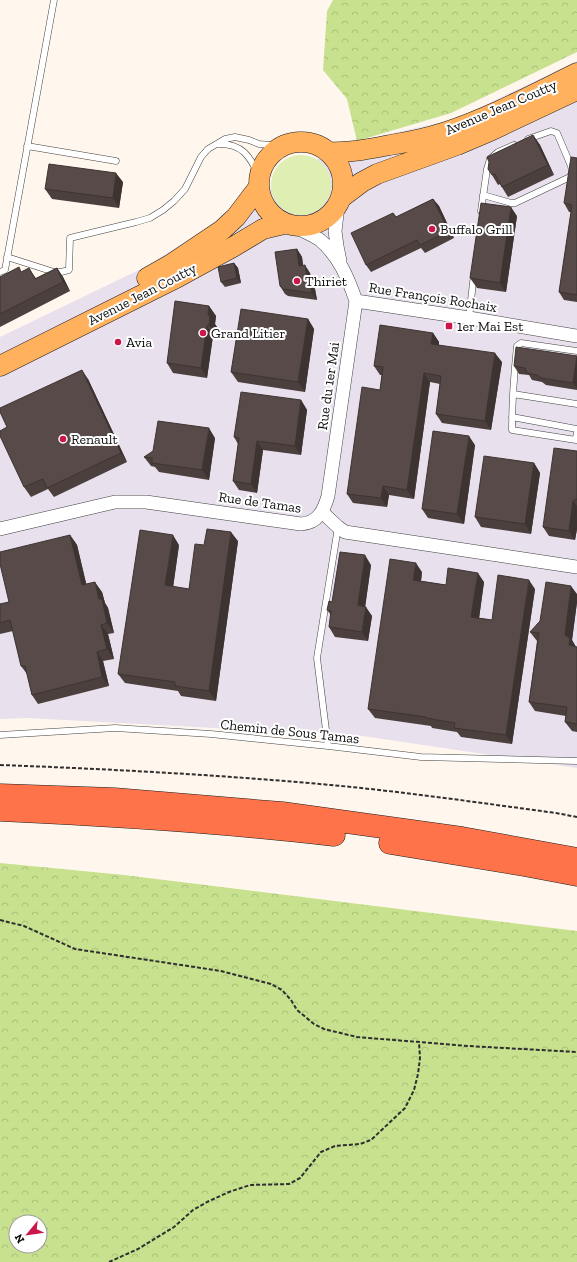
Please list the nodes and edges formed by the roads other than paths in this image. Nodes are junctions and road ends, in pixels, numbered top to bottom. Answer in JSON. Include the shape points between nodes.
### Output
{"nodes":[{"id":1,"x":54,"y":0,"type":"edge"},
{"id":2,"x":577,"y":73,"type":"edge"},
{"id":3,"x":577,"y":90,"type":"edge"},
{"id":4,"x":524,"y":141,"type":"edge"},
{"id":5,"x":216,"y":144,"type":"junction"},
{"id":6,"x":518,"y":144,"type":"edge"},
{"id":7,"x":27,"y":146,"type":"junction"},
{"id":8,"x":281,"y":146,"type":"junction"},
{"id":9,"x":329,"y":152,"type":"junction"},
{"id":10,"x":116,"y":161,"type":"dead end"},
{"id":11,"x":259,"y":182,"type":"junction"},
{"id":12,"x":483,"y":196,"type":"junction"},
{"id":13,"x":340,"y":202,"type":"junction"},
{"id":14,"x":481,"y":218,"type":"edge"},
{"id":15,"x":290,"y":225,"type":"junction"},
{"id":16,"x":7,"y":257,"type":"junction"},
{"id":17,"x":475,"y":264,"type":"edge"},
{"id":18,"x":342,"y":266,"type":"junction"},
{"id":19,"x":0,"y":272,"type":"edge"},
{"id":20,"x":356,"y":301,"type":"junction"},
{"id":21,"x":469,"y":318,"type":"junction"},
{"id":22,"x":577,"y":336,"type":"edge"},
{"id":23,"x":577,"y":351,"type":"edge"},
{"id":24,"x":0,"y":352,"type":"edge"},
{"id":25,"x":0,"y":366,"type":"edge"},
{"id":26,"x":513,"y":394,"type":"junction"},
{"id":27,"x":577,"y":404,"type":"edge"},
{"id":28,"x":512,"y":418,"type":"junction"},
{"id":29,"x":577,"y":429,"type":"edge"},
{"id":30,"x":322,"y":512,"type":"junction"},
{"id":31,"x":338,"y":527,"type":"junction"},
{"id":32,"x":0,"y":529,"type":"edge"},
{"id":33,"x":577,"y":567,"type":"edge"},
{"id":34,"x":0,"y":735,"type":"edge"},
{"id":35,"x":328,"y":746,"type":"junction"},
{"id":36,"x":577,"y":761,"type":"edge"},
{"id":37,"x":0,"y":794,"type":"edge"},
{"id":38,"x":0,"y":810,"type":"edge"},
{"id":39,"x":577,"y":860,"type":"edge"},
{"id":40,"x":577,"y":875,"type":"edge"}],
"edges":[{"from":1,"to":7,"type":"lane"},
{"from":2,"to":9,"type":"main road","name":"Avenue Jean Coutty","via":[[489,115],[445,132],[362,151]]},
{"from":3,"to":13,"type":"main road","name":"Avenue Jean Coutty","via":[[490,131],[377,174],[362,182]]},
{"from":4,"to":12,"type":"lane","via":[[551,131],[557,133],[571,166],[570,177],[515,203]]},
{"from":5,"to":8,"type":"lane","via":[[235,137],[259,144]]},
{"from":5,"to":11,"type":"lane","via":[[228,144],[242,150],[249,157]]},
{"from":5,"to":16,"type":"lane","via":[[201,157],[184,189],[163,210],[150,218],[70,238],[69,270],[54,272]]},
{"from":6,"to":12,"type":"lane","via":[[498,152],[490,159]]},
{"from":7,"to":10,"type":"lane"},
{"from":7,"to":16,"type":"lane"},
{"from":8,"to":9,"type":"main road","via":[[293,142],[306,142],[318,145]]},
{"from":8,"to":11,"type":"main road","via":[[270,154],[263,164]]},
{"from":9,"to":13,"type":"main road","via":[[337,161],[342,173],[344,185]]},
{"from":11,"to":15,"type":"main road","via":[[261,199],[267,210],[275,218]]},
{"from":11,"to":24,"type":"main road","name":"Avenue Jean Coutty","via":[[236,217],[222,230],[170,265]]},
{"from":12,"to":14,"type":"lane"},
{"from":13,"to":15,"type":"main road","via":[[330,216],[320,223],[308,226]]},
{"from":13,"to":18,"type":"street","name":"Rue du 1er Mai","via":[[335,231]]},
{"from":15,"to":18,"type":"street","name":"Rue du 1er Mai","via":[[320,240]]},
{"from":15,"to":25,"type":"main road","name":"Avenue Jean Coutty","via":[[263,229],[178,277]]},
{"from":16,"to":19,"type":"lane","via":[[5,270]]},
{"from":17,"to":21,"type":"lane"},
{"from":18,"to":20,"type":"street","name":"Rue du 1er Mai"},
{"from":20,"to":21,"type":"street","name":"Rue François Rochaix"},
{"from":20,"to":30,"type":"street","name":"Rue du 1er Mai","via":[[328,496]]},
{"from":21,"to":22,"type":"street","name":"Rue François Rochaix"},
{"from":23,"to":26,"type":"lane","via":[[521,343],[517,346]]},
{"from":26,"to":27,"type":"lane"},
{"from":26,"to":28,"type":"lane"},
{"from":28,"to":29,"type":"lane"},
{"from":28,"to":29,"type":"lane","via":[[512,430],[576,440]]},
{"from":30,"to":31,"type":"street"},
{"from":30,"to":32,"type":"street","name":"Rue de Tamas","via":[[315,520],[301,524],[131,501],[115,502]]},
{"from":31,"to":33,"type":"street","via":[[345,532]]},
{"from":31,"to":35,"type":"lane","via":[[317,658]]},
{"from":34,"to":35,"type":"lane","name":"Chemin de Sous Tamas","via":[[115,728],[211,734]]},
{"from":35,"to":36,"type":"lane","name":"Chemin de Sous Tamas","via":[[421,757]]},
{"from":37,"to":39,"type":"highway","via":[[114,799],[282,813],[462,838]]},
{"from":38,"to":40,"type":"highway","via":[[283,829],[421,847]]}]}
